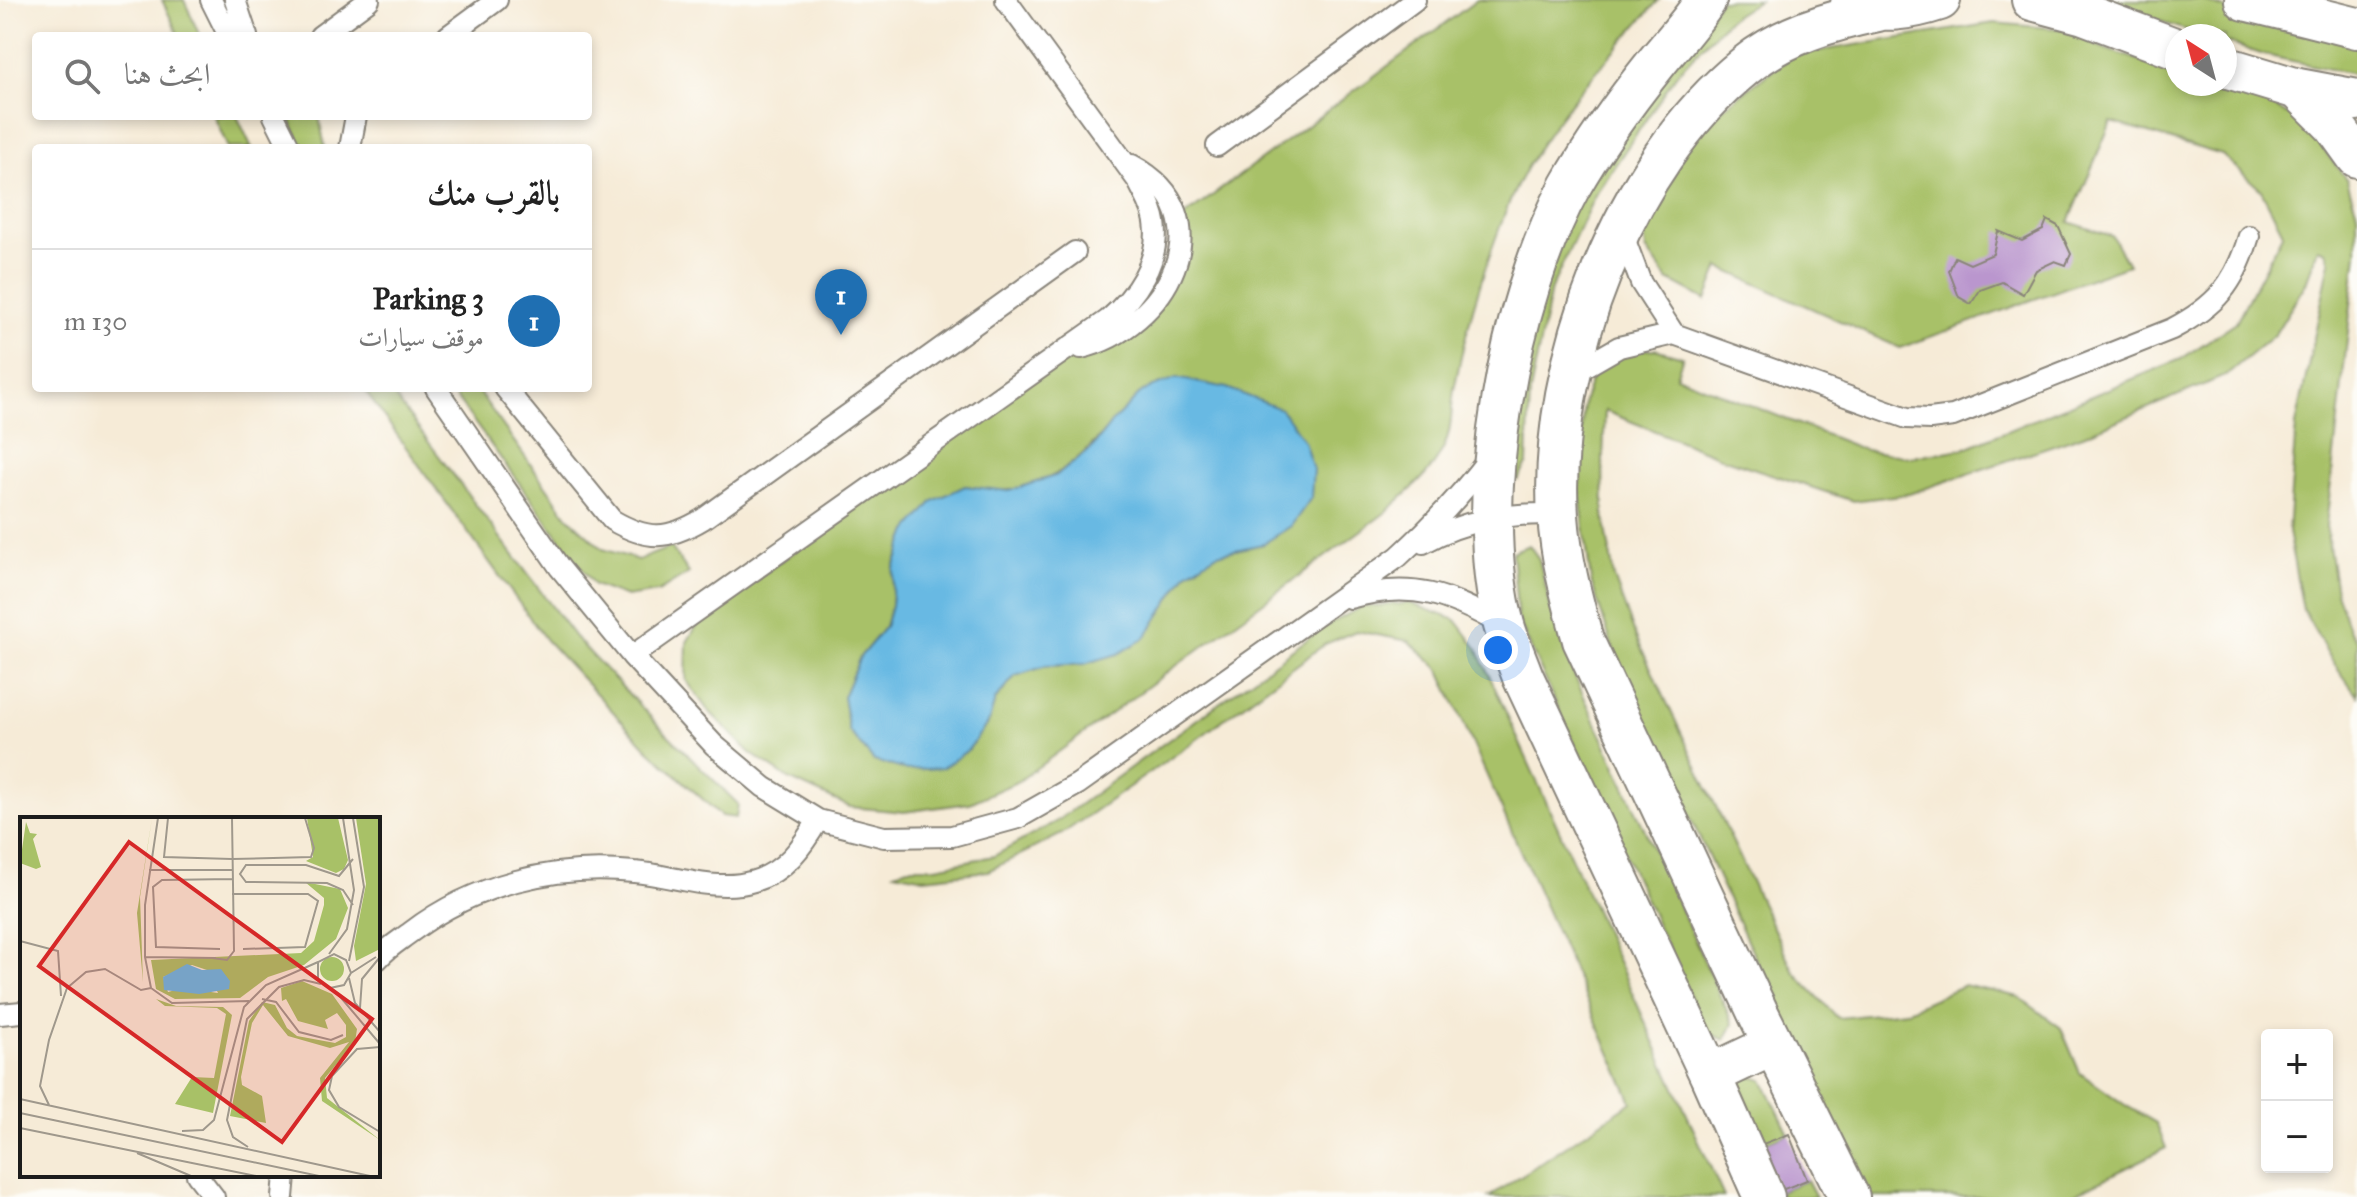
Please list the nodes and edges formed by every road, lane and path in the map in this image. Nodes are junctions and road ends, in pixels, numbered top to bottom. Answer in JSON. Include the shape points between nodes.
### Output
{"nodes":[{"id":1,"x":211,"y":0,"type":"edge"},
{"id":2,"x":235,"y":0,"type":"edge"},
{"id":3,"x":369,"y":0,"type":"edge"},
{"id":4,"x":497,"y":0,"type":"edge"},
{"id":5,"x":1006,"y":0,"type":"edge"},
{"id":6,"x":1415,"y":0,"type":"edge"},
{"id":7,"x":1706,"y":0,"type":"edge"},
{"id":8,"x":1840,"y":0,"type":"edge"},
{"id":9,"x":1940,"y":0,"type":"edge"},
{"id":10,"x":2032,"y":0,"type":"edge"},
{"id":11,"x":2245,"y":0,"type":"edge"},
{"id":12,"x":1878,"y":11,"type":"junction"},
{"id":13,"x":2357,"y":28,"type":"edge"},
{"id":14,"x":227,"y":32,"type":"edge"},
{"id":15,"x":246,"y":32,"type":"edge"},
{"id":16,"x":325,"y":32,"type":"edge"},
{"id":17,"x":453,"y":32,"type":"edge"},
{"id":18,"x":2165,"y":44,"type":"edge"},
{"id":19,"x":2237,"y":71,"type":"edge"},
{"id":20,"x":2298,"y":89,"type":"junction"},
{"id":21,"x":2357,"y":100,"type":"edge"},
{"id":22,"x":276,"y":120,"type":"edge"},
{"id":23,"x":354,"y":120,"type":"edge"},
{"id":24,"x":288,"y":144,"type":"edge"},
{"id":25,"x":350,"y":144,"type":"edge"},
{"id":26,"x":1217,"y":146,"type":"dead end"},
{"id":27,"x":2357,"y":157,"type":"edge"},
{"id":28,"x":1620,"y":228,"type":"junction"},
{"id":29,"x":2249,"y":236,"type":"dead end"},
{"id":30,"x":1075,"y":252,"type":"dead end"},
{"id":31,"x":1674,"y":334,"type":"junction"},
{"id":32,"x":1569,"y":376,"type":"junction"},
{"id":33,"x":439,"y":392,"type":"edge"},
{"id":34,"x":508,"y":392,"type":"edge"},
{"id":35,"x":1497,"y":447,"type":"junction"},
{"id":36,"x":1558,"y":514,"type":"junction"},
{"id":37,"x":1493,"y":516,"type":"junction"},
{"id":38,"x":1398,"y":557,"type":"junction"},
{"id":39,"x":1334,"y":603,"type":"junction"},
{"id":40,"x":1504,"y":626,"type":"junction"},
{"id":41,"x":632,"y":656,"type":"junction"},
{"id":42,"x":818,"y":820,"type":"junction"},
{"id":43,"x":380,"y":957,"type":"edge"},
{"id":44,"x":20,"y":1012,"type":"edge"},
{"id":45,"x":0,"y":1014,"type":"edge"},
{"id":46,"x":1773,"y":1045,"type":"junction"},
{"id":47,"x":1710,"y":1075,"type":"junction"},
{"id":48,"x":199,"y":1177,"type":"edge"},
{"id":49,"x":285,"y":1177,"type":"edge"},
{"id":50,"x":214,"y":1197,"type":"edge"},
{"id":51,"x":283,"y":1197,"type":"edge"},
{"id":52,"x":1764,"y":1197,"type":"edge"},
{"id":53,"x":1849,"y":1197,"type":"edge"}],
"edges":[{"from":1,"to":14,"type":"lane"},
{"from":2,"to":15,"type":"lane"},
{"from":3,"to":16,"type":"lane"},
{"from":4,"to":17,"type":"lane"},
{"from":5,"to":41,"type":"lane","via":[[1123,161],[1146,173],[1173,204],[1181,245],[1178,266],[1143,315],[1119,333],[1062,352]]},
{"from":6,"to":26,"type":"lane"},
{"from":7,"to":35,"type":"street","via":[[1617,112],[1569,188],[1533,271],[1509,358]]},
{"from":8,"to":12,"type":"street"},
{"from":9,"to":12,"type":"street"},
{"from":10,"to":18,"type":"street"},
{"from":11,"to":13,"type":"street"},
{"from":12,"to":28,"type":"street","via":[[1820,25],[1747,64],[1711,96],[1661,159]]},
{"from":19,"to":20,"type":"street"},
{"from":20,"to":21,"type":"street"},
{"from":20,"to":27,"type":"street"},
{"from":22,"to":24,"type":"lane"},
{"from":23,"to":25,"type":"lane"},
{"from":28,"to":31,"type":"lane","via":[[1641,283]]},
{"from":28,"to":32,"type":"street","via":[[1590,300]]},
{"from":29,"to":31,"type":"lane","via":[[2231,283],[2195,318],[1953,416],[1907,418]]},
{"from":30,"to":34,"type":"lane","via":[[682,531],[634,533],[612,520]]},
{"from":31,"to":32,"type":"lane","via":[[1619,347]]},
{"from":32,"to":36,"type":"street"},
{"from":33,"to":41,"type":"lane","via":[[560,568]]},
{"from":35,"to":37,"type":"street"},
{"from":35,"to":38,"type":"lane","via":[[1435,524]]},
{"from":36,"to":37,"type":"lane"},
{"from":36,"to":46,"type":"street","via":[[1566,578],[1583,640]]},
{"from":37,"to":38,"type":"lane"},
{"from":37,"to":40,"type":"street"},
{"from":38,"to":39,"type":"lane"},
{"from":39,"to":40,"type":"lane","via":[[1377,590],[1422,591],[1465,603]]},
{"from":39,"to":42,"type":"lane","via":[[1078,784],[1018,818],[952,836],[884,837]]},
{"from":40,"to":47,"type":"street","via":[[1546,728]]},
{"from":41,"to":42,"type":"lane","via":[[714,745],[764,787]]},
{"from":42,"to":43,"type":"lane","via":[[803,847],[756,881],[728,886],[633,871],[565,871],[499,884],[437,912]]},
{"from":44,"to":45,"type":"lane"},
{"from":46,"to":47,"type":"street"},
{"from":46,"to":53,"type":"street"},
{"from":47,"to":52,"type":"street"},
{"from":48,"to":50,"type":"lane"},
{"from":49,"to":51,"type":"lane"}]}
